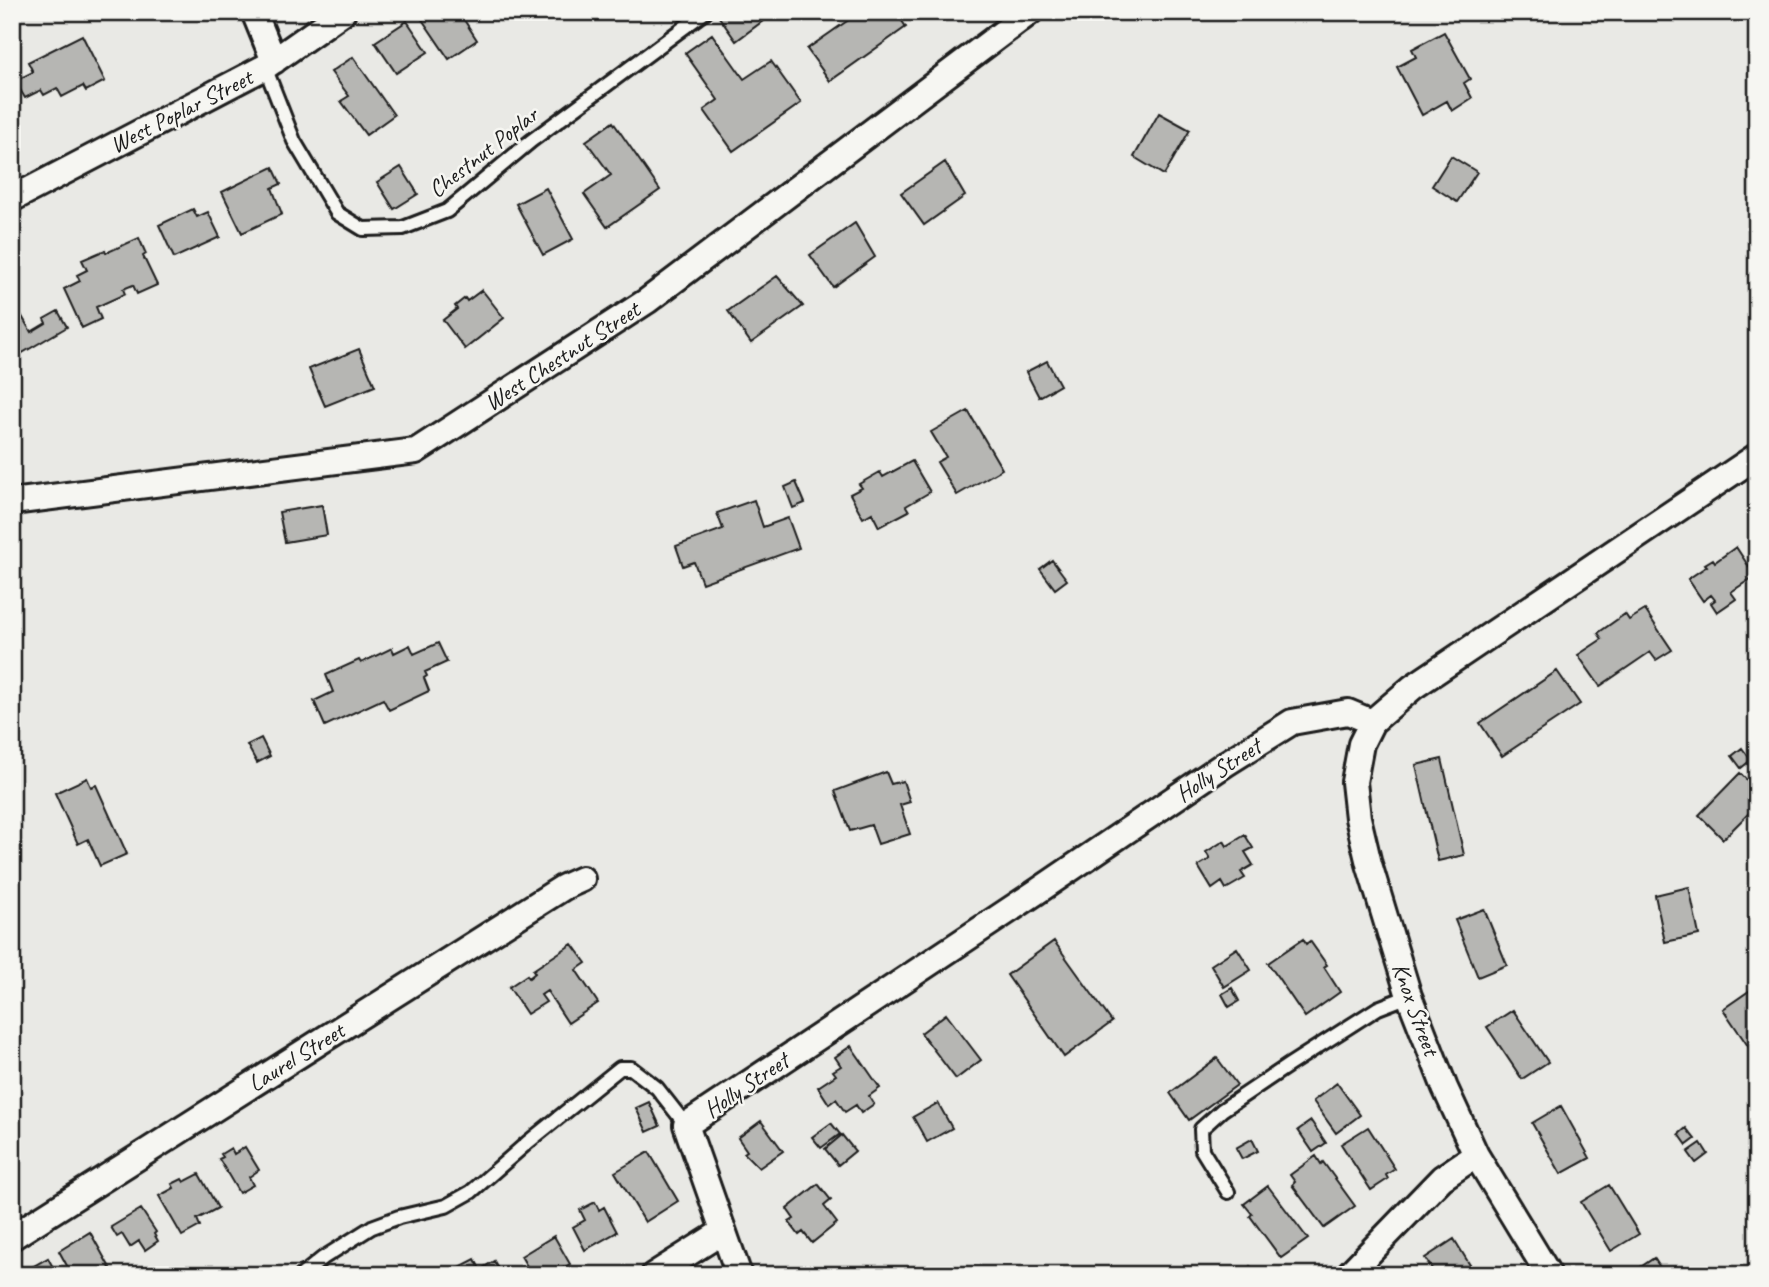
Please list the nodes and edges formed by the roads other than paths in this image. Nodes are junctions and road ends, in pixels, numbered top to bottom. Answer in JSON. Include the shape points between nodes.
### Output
{"nodes":[{"id":1,"x":254,"y":12,"type":"edge"},
{"id":2,"x":343,"y":12,"type":"edge"},
{"id":3,"x":705,"y":12,"type":"edge"},
{"id":4,"x":1030,"y":12,"type":"edge"},
{"id":5,"x":270,"y":64,"type":"junction"},
{"id":6,"x":12,"y":199,"type":"edge"},
{"id":7,"x":1757,"y":456,"type":"edge"},
{"id":8,"x":12,"y":502,"type":"edge"},
{"id":9,"x":1372,"y":722,"type":"junction"},
{"id":10,"x":582,"y":879,"type":"dead end"},
{"id":11,"x":1409,"y":996,"type":"junction"},
{"id":12,"x":686,"y":1125,"type":"junction"},
{"id":13,"x":1476,"y":1155,"type":"junction"},
{"id":14,"x":1228,"y":1192,"type":"dead end"},
{"id":15,"x":722,"y":1232,"type":"junction"},
{"id":16,"x":12,"y":1237,"type":"edge"},
{"id":17,"x":302,"y":1275,"type":"edge"},
{"id":18,"x":654,"y":1275,"type":"edge"},
{"id":19,"x":739,"y":1275,"type":"edge"},
{"id":20,"x":1348,"y":1275,"type":"edge"},
{"id":21,"x":1549,"y":1275,"type":"edge"}],
"edges":[{"from":1,"to":5,"type":"street"},
{"from":2,"to":5,"type":"street","name":"West Poplar Street"},
{"from":3,"to":5,"type":"lane","name":"Chestnut Poplar","via":[[531,141],[447,211],[403,228],[363,229],[337,213],[294,141]]},
{"from":4,"to":8,"type":"street","name":"West Chestnut Street","via":[[647,301],[416,451]]},
{"from":5,"to":6,"type":"street","name":"West Poplar Street"},
{"from":7,"to":9,"type":"street","via":[[1413,687]]},
{"from":9,"to":11,"type":"street","name":"Knox Street","via":[[1361,744],[1354,782],[1358,818]]},
{"from":9,"to":12,"type":"street","name":"Holly Street","via":[[1348,712],[1292,722]]},
{"from":10,"to":16,"type":"street","name":"Laurel Street"},
{"from":11,"to":13,"type":"street","name":"Knox Street"},
{"from":11,"to":14,"type":"lane","via":[[1378,1008],[1222,1110],[1201,1129],[1202,1150]]},
{"from":12,"to":15,"type":"street"},
{"from":12,"to":17,"type":"lane","via":[[657,1088],[631,1068],[620,1068],[471,1192],[446,1206],[372,1227]]},
{"from":13,"to":20,"type":"street","via":[[1442,1178]]},
{"from":13,"to":21,"type":"street","name":"Knox Street"},
{"from":15,"to":18,"type":"street"},
{"from":15,"to":19,"type":"street"}]}
